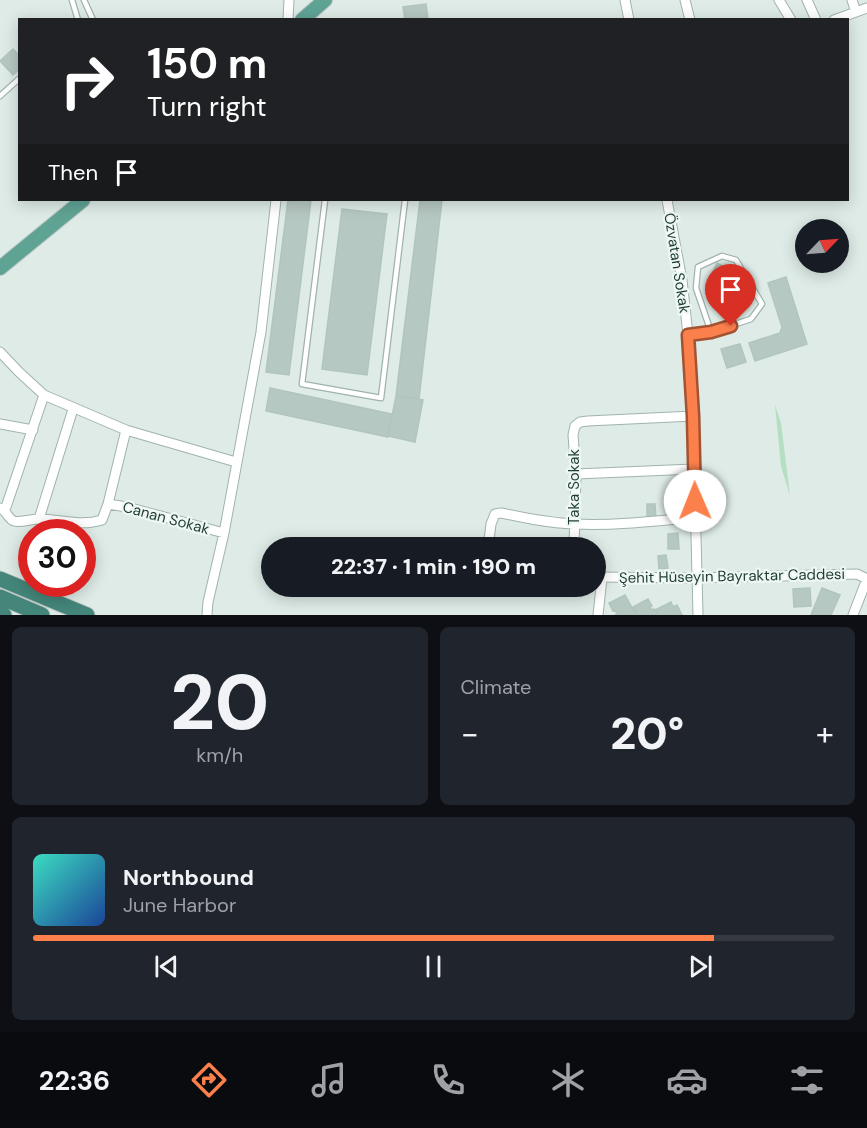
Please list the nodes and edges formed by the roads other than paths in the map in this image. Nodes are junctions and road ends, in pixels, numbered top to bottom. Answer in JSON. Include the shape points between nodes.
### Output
{"nodes":[{"id":1,"x":72,"y":0,"type":"edge"},
{"id":2,"x":84,"y":0,"type":"edge"},
{"id":3,"x":289,"y":0,"type":"edge"},
{"id":4,"x":325,"y":0,"type":"edge"},
{"id":5,"x":625,"y":0,"type":"edge"},
{"id":6,"x":685,"y":0,"type":"edge"},
{"id":7,"x":779,"y":0,"type":"edge"},
{"id":8,"x":807,"y":0,"type":"edge"},
{"id":9,"x":852,"y":0,"type":"edge"},
{"id":10,"x":867,"y":8,"type":"edge"},
{"id":11,"x":856,"y":12,"type":"junction"},
{"id":12,"x":76,"y":18,"type":"edge"},
{"id":13,"x":92,"y":18,"type":"edge"},
{"id":14,"x":288,"y":18,"type":"edge"},
{"id":15,"x":304,"y":18,"type":"edge"},
{"id":16,"x":629,"y":18,"type":"edge"},
{"id":17,"x":690,"y":18,"type":"edge"},
{"id":18,"x":790,"y":18,"type":"edge"},
{"id":19,"x":815,"y":18,"type":"edge"},
{"id":20,"x":840,"y":18,"type":"edge"},
{"id":21,"x":18,"y":80,"type":"edge"},
{"id":22,"x":0,"y":96,"type":"edge"},
{"id":23,"x":82,"y":201,"type":"edge"},
{"id":24,"x":276,"y":201,"type":"edge"},
{"id":25,"x":325,"y":201,"type":"edge"},
{"id":26,"x":405,"y":201,"type":"edge"},
{"id":27,"x":667,"y":201,"type":"edge"},
{"id":28,"x":0,"y":268,"type":"edge"},
{"id":29,"x":711,"y":332,"type":"junction"},
{"id":30,"x":688,"y":335,"type":"junction"},
{"id":31,"x":0,"y":352,"type":"edge"},
{"id":32,"x":44,"y":395,"type":"junction"},
{"id":33,"x":73,"y":409,"type":"junction"},
{"id":34,"x":693,"y":416,"type":"junction"},
{"id":35,"x":0,"y":424,"type":"edge"},
{"id":36,"x":33,"y":430,"type":"junction"},
{"id":37,"x":126,"y":430,"type":"junction"},
{"id":38,"x":236,"y":462,"type":"junction"},
{"id":39,"x":694,"y":469,"type":"junction"},
{"id":40,"x":576,"y":474,"type":"junction"},
{"id":41,"x":108,"y":504,"type":"junction"},
{"id":42,"x":3,"y":509,"type":"edge"},
{"id":43,"x":695,"y":517,"type":"junction"},
{"id":44,"x":39,"y":519,"type":"edge"},
{"id":45,"x":18,"y":521,"type":"edge"},
{"id":46,"x":96,"y":522,"type":"edge"},
{"id":47,"x":574,"y":524,"type":"junction"},
{"id":48,"x":224,"y":533,"type":"junction"},
{"id":49,"x":489,"y":537,"type":"edge"},
{"id":50,"x":574,"y":537,"type":"edge"},
{"id":51,"x":606,"y":577,"type":"edge"},
{"id":52,"x":697,"y":578,"type":"junction"},
{"id":53,"x":0,"y":579,"type":"edge"},
{"id":54,"x":867,"y":579,"type":"edge"},
{"id":55,"x":0,"y":597,"type":"edge"},
{"id":56,"x":598,"y":597,"type":"edge"},
{"id":57,"x":854,"y":613,"type":"edge"},
{"id":58,"x":42,"y":615,"type":"edge"},
{"id":59,"x":87,"y":615,"type":"edge"},
{"id":60,"x":207,"y":615,"type":"edge"},
{"id":61,"x":598,"y":615,"type":"edge"},
{"id":62,"x":698,"y":615,"type":"edge"},
{"id":63,"x":866,"y":615,"type":"edge"}],
"edges":[{"from":1,"to":12,"type":"lane"},
{"from":2,"to":13,"type":"lane"},
{"from":3,"to":14,"type":"street"},
{"from":4,"to":15,"type":"main road"},
{"from":5,"to":16,"type":"street"},
{"from":6,"to":17,"type":"street"},
{"from":7,"to":18,"type":"street"},
{"from":8,"to":19,"type":"street"},
{"from":9,"to":11,"type":"street"},
{"from":10,"to":11,"type":"street"},
{"from":11,"to":20,"type":"street"},
{"from":21,"to":22,"type":"lane"},
{"from":23,"to":28,"type":"main road"},
{"from":24,"to":38,"type":"street","via":[[261,332]]},
{"from":25,"to":26,"type":"lane","via":[[302,384],[381,398]]},
{"from":27,"to":30,"type":"street","name":"Özvatan Sokak"},
{"from":29,"to":29,"type":"lane","via":[[696,288],[698,267],[722,256],[736,260],[762,304],[751,320]]},
{"from":29,"to":30,"type":"lane"},
{"from":30,"to":34,"type":"street","name":"Özvatan Sokak"},
{"from":31,"to":32,"type":"street"},
{"from":32,"to":33,"type":"street"},
{"from":32,"to":36,"type":"street"},
{"from":33,"to":37,"type":"street"},
{"from":33,"to":44,"type":"street"},
{"from":34,"to":39,"type":"street","name":"Özvatan Sokak"},
{"from":34,"to":40,"type":"street","name":"Taka Sokak","via":[[580,422],[573,435]]},
{"from":35,"to":36,"type":"street"},
{"from":36,"to":42,"type":"street"},
{"from":37,"to":38,"type":"street"},
{"from":37,"to":41,"type":"street"},
{"from":38,"to":48,"type":"street"},
{"from":39,"to":40,"type":"street"},
{"from":39,"to":43,"type":"street","name":"Özvatan Sokak"},
{"from":40,"to":47,"type":"street","name":"Taka Sokak"},
{"from":41,"to":46,"type":"street","via":[[102,520]]},
{"from":41,"to":48,"type":"street","name":"Canan Sokak"},
{"from":42,"to":45,"type":"street"},
{"from":43,"to":47,"type":"street"},
{"from":43,"to":52,"type":"street","name":"Özvatan Sokak"},
{"from":47,"to":49,"type":"street","via":[[501,513],[495,514]]},
{"from":47,"to":50,"type":"street","name":"Taka Sokak"},
{"from":48,"to":60,"type":"street"},
{"from":51,"to":52,"type":"street","name":"Şehit Hüseyin Bayraktar Caddesi"},
{"from":52,"to":54,"type":"street","name":"Şehit Hüseyin Bayraktar Caddesi","via":[[857,574]]},
{"from":52,"to":62,"type":"street","name":"Özvatan Sokak"},
{"from":53,"to":59,"type":"highway"},
{"from":54,"to":57,"type":"street"},
{"from":55,"to":58,"type":"highway"},
{"from":56,"to":61,"type":"street"},
{"from":57,"to":63,"type":"street"}]}
